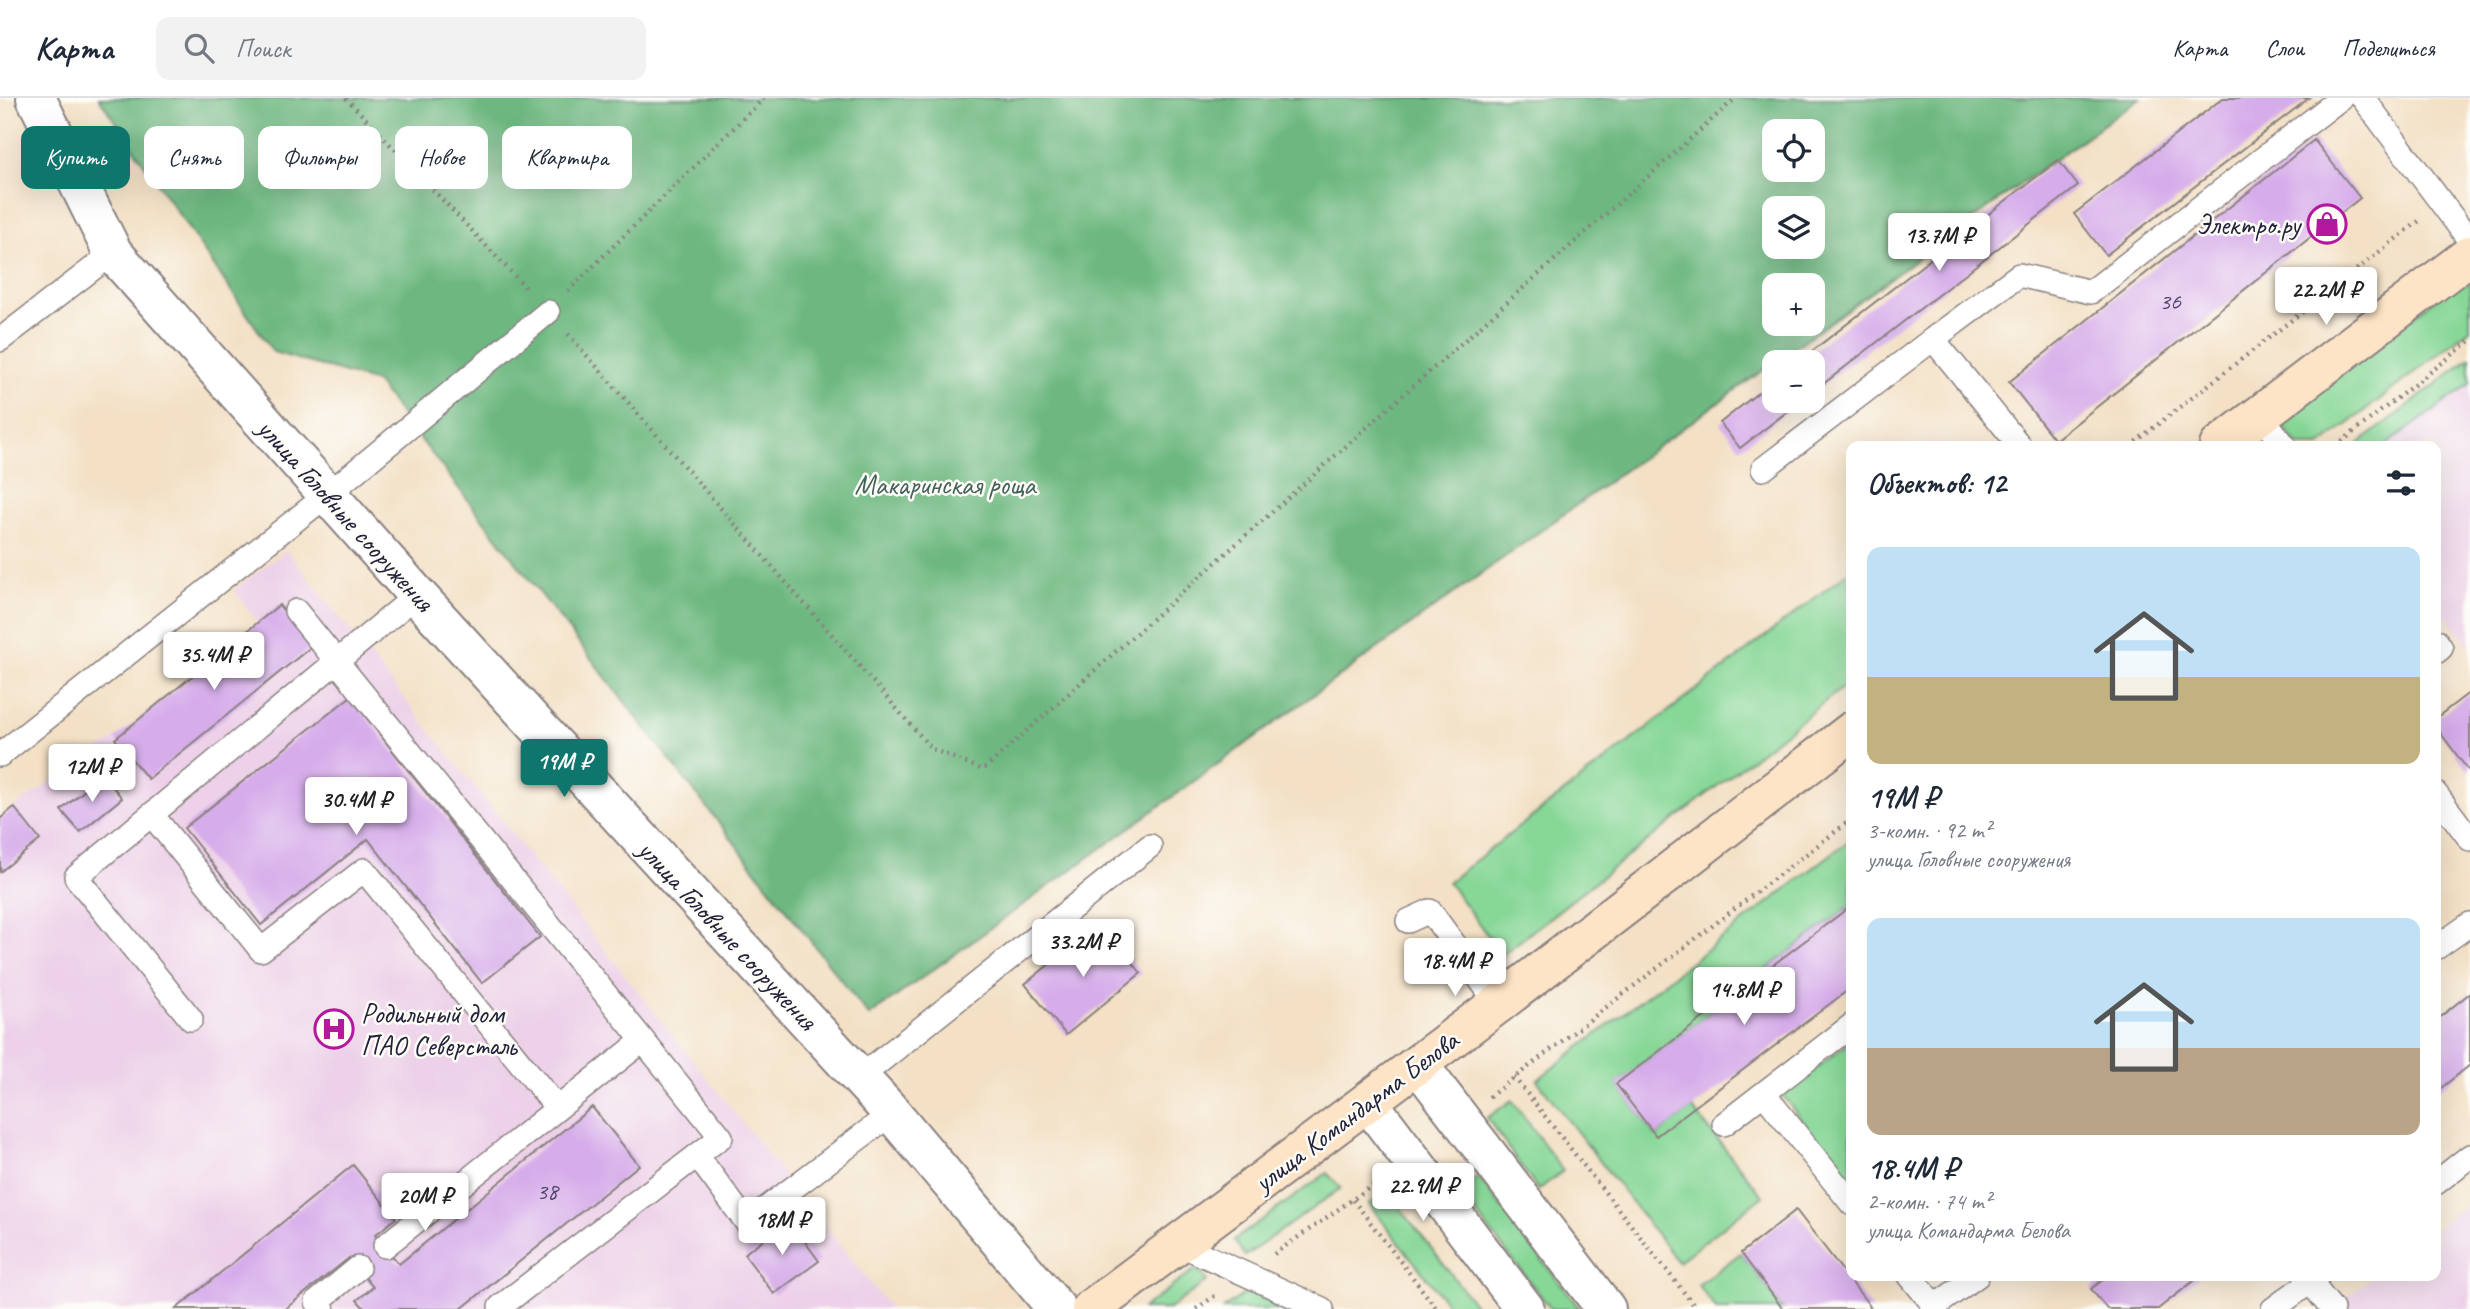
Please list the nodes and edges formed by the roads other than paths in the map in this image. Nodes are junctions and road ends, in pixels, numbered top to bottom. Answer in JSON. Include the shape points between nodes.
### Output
{"nodes":[{"id":1,"x":36,"y":98,"type":"edge"},
{"id":2,"x":2341,"y":98,"type":"edge"},
{"id":3,"x":2363,"y":98,"type":"edge"},
{"id":4,"x":2470,"y":241,"type":"edge"},
{"id":5,"x":113,"y":253,"type":"junction"},
{"id":6,"x":2470,"y":255,"type":"edge"},
{"id":7,"x":548,"y":312,"type":"road end"},
{"id":8,"x":1933,"y":339,"type":"junction"},
{"id":9,"x":0,"y":340,"type":"edge"},
{"id":10,"x":2259,"y":415,"type":"junction"},
{"id":11,"x":2016,"y":441,"type":"edge"},
{"id":12,"x":2225,"y":441,"type":"edge"},
{"id":13,"x":2281,"y":441,"type":"edge"},
{"id":14,"x":1763,"y":469,"type":"dead end"},
{"id":15,"x":327,"y":495,"type":"junction"},
{"id":16,"x":417,"y":595,"type":"junction"},
{"id":17,"x":296,"y":611,"type":"dead end"},
{"id":18,"x":338,"y":662,"type":"junction"},
{"id":19,"x":1846,"y":736,"type":"edge"},
{"id":20,"x":0,"y":755,"type":"edge"},
{"id":21,"x":2441,"y":798,"type":"edge"},
{"id":22,"x":152,"y":815,"type":"junction"},
{"id":23,"x":2463,"y":815,"type":"edge"},
{"id":24,"x":2470,"y":839,"type":"edge"},
{"id":25,"x":1150,"y":846,"type":"dead end"},
{"id":26,"x":1408,"y":921,"type":"dead end"},
{"id":27,"x":2470,"y":924,"type":"edge"},
{"id":28,"x":2441,"y":944,"type":"edge"},
{"id":29,"x":1498,"y":1004,"type":"junction"},
{"id":30,"x":191,"y":1019,"type":"dead end"},
{"id":31,"x":1846,"y":1030,"type":"edge"},
{"id":32,"x":641,"y":1042,"type":"junction"},
{"id":33,"x":1418,"y":1064,"type":"junction"},
{"id":34,"x":859,"y":1078,"type":"junction"},
{"id":35,"x":1764,"y":1094,"type":"junction"},
{"id":36,"x":1368,"y":1102,"type":"junction"},
{"id":37,"x":557,"y":1108,"type":"junction"},
{"id":38,"x":892,"y":1113,"type":"junction"},
{"id":39,"x":1724,"y":1124,"type":"dead end"},
{"id":40,"x":2470,"y":1156,"type":"edge"},
{"id":41,"x":698,"y":1157,"type":"junction"},
{"id":42,"x":2441,"y":1179,"type":"edge"},
{"id":43,"x":1846,"y":1196,"type":"edge"},
{"id":44,"x":1179,"y":1244,"type":"junction"},
{"id":45,"x":385,"y":1246,"type":"dead end"},
{"id":46,"x":358,"y":1268,"type":"dead end"},
{"id":47,"x":1914,"y":1281,"type":"edge"},
{"id":48,"x":1970,"y":1281,"type":"edge"},
{"id":49,"x":2311,"y":1281,"type":"edge"},
{"id":50,"x":2315,"y":1281,"type":"edge"},
{"id":51,"x":1936,"y":1307,"type":"edge"},
{"id":52,"x":323,"y":1309,"type":"edge"},
{"id":53,"x":501,"y":1309,"type":"edge"},
{"id":54,"x":1057,"y":1309,"type":"edge"},
{"id":55,"x":1091,"y":1309,"type":"edge"},
{"id":56,"x":1322,"y":1309,"type":"edge"},
{"id":57,"x":1525,"y":1309,"type":"edge"},
{"id":58,"x":1606,"y":1309,"type":"edge"},
{"id":59,"x":2273,"y":1309,"type":"edge"},
{"id":60,"x":2332,"y":1309,"type":"edge"}],
"edges":[{"from":1,"to":5,"type":"street"},
{"from":2,"to":8,"type":"lane","via":[[2091,292],[2019,275]]},
{"from":3,"to":4,"type":"lane"},
{"from":5,"to":9,"type":"lane"},
{"from":5,"to":15,"type":"street","name":"улица Головные сооружения"},
{"from":6,"to":10,"type":"main road"},
{"from":7,"to":15,"type":"lane"},
{"from":8,"to":11,"type":"lane"},
{"from":8,"to":14,"type":"lane"},
{"from":10,"to":12,"type":"main road"},
{"from":10,"to":13,"type":"lane"},
{"from":15,"to":16,"type":"street","name":"улица Головные сооружения"},
{"from":15,"to":20,"type":"lane"},
{"from":16,"to":18,"type":"lane"},
{"from":16,"to":34,"type":"street","name":"улица Головные сооружения"},
{"from":17,"to":18,"type":"lane"},
{"from":18,"to":22,"type":"lane"},
{"from":18,"to":32,"type":"lane"},
{"from":19,"to":29,"type":"main road","name":"улица Командарма Белова"},
{"from":21,"to":23,"type":"lane"},
{"from":22,"to":30,"type":"lane","via":[[76,877]]},
{"from":22,"to":37,"type":"lane","via":[[261,950],[364,870]]},
{"from":23,"to":24,"type":"lane"},
{"from":25,"to":34,"type":"lane"},
{"from":26,"to":29,"type":"lane","via":[[1430,911]]},
{"from":27,"to":28,"type":"lane"},
{"from":29,"to":33,"type":"main road","name":"улица Командарма Белова"},
{"from":31,"to":35,"type":"lane"},
{"from":32,"to":37,"type":"lane"},
{"from":32,"to":41,"type":"lane","via":[[721,1138]]},
{"from":33,"to":36,"type":"main road","name":"улица Командарма Белова"},
{"from":33,"to":58,"type":"street"},
{"from":34,"to":38,"type":"street","name":"улица Головные сооружения"},
{"from":35,"to":39,"type":"lane"},
{"from":35,"to":43,"type":"lane"},
{"from":36,"to":44,"type":"main road","name":"улица Командарма Белова"},
{"from":36,"to":57,"type":"street"},
{"from":37,"to":45,"type":"lane"},
{"from":38,"to":41,"type":"lane","via":[[747,1223]]},
{"from":38,"to":54,"type":"street","name":"улица Головные сооружения"},
{"from":40,"to":42,"type":"lane"},
{"from":41,"to":53,"type":"lane"},
{"from":44,"to":55,"type":"main road","name":"улица Командарма Белова"},
{"from":44,"to":56,"type":"lane"},
{"from":46,"to":52,"type":"lane","via":[[317,1302]]},
{"from":47,"to":51,"type":"lane"},
{"from":48,"to":51,"type":"lane"},
{"from":49,"to":59,"type":"lane"},
{"from":50,"to":60,"type":"lane"}]}
